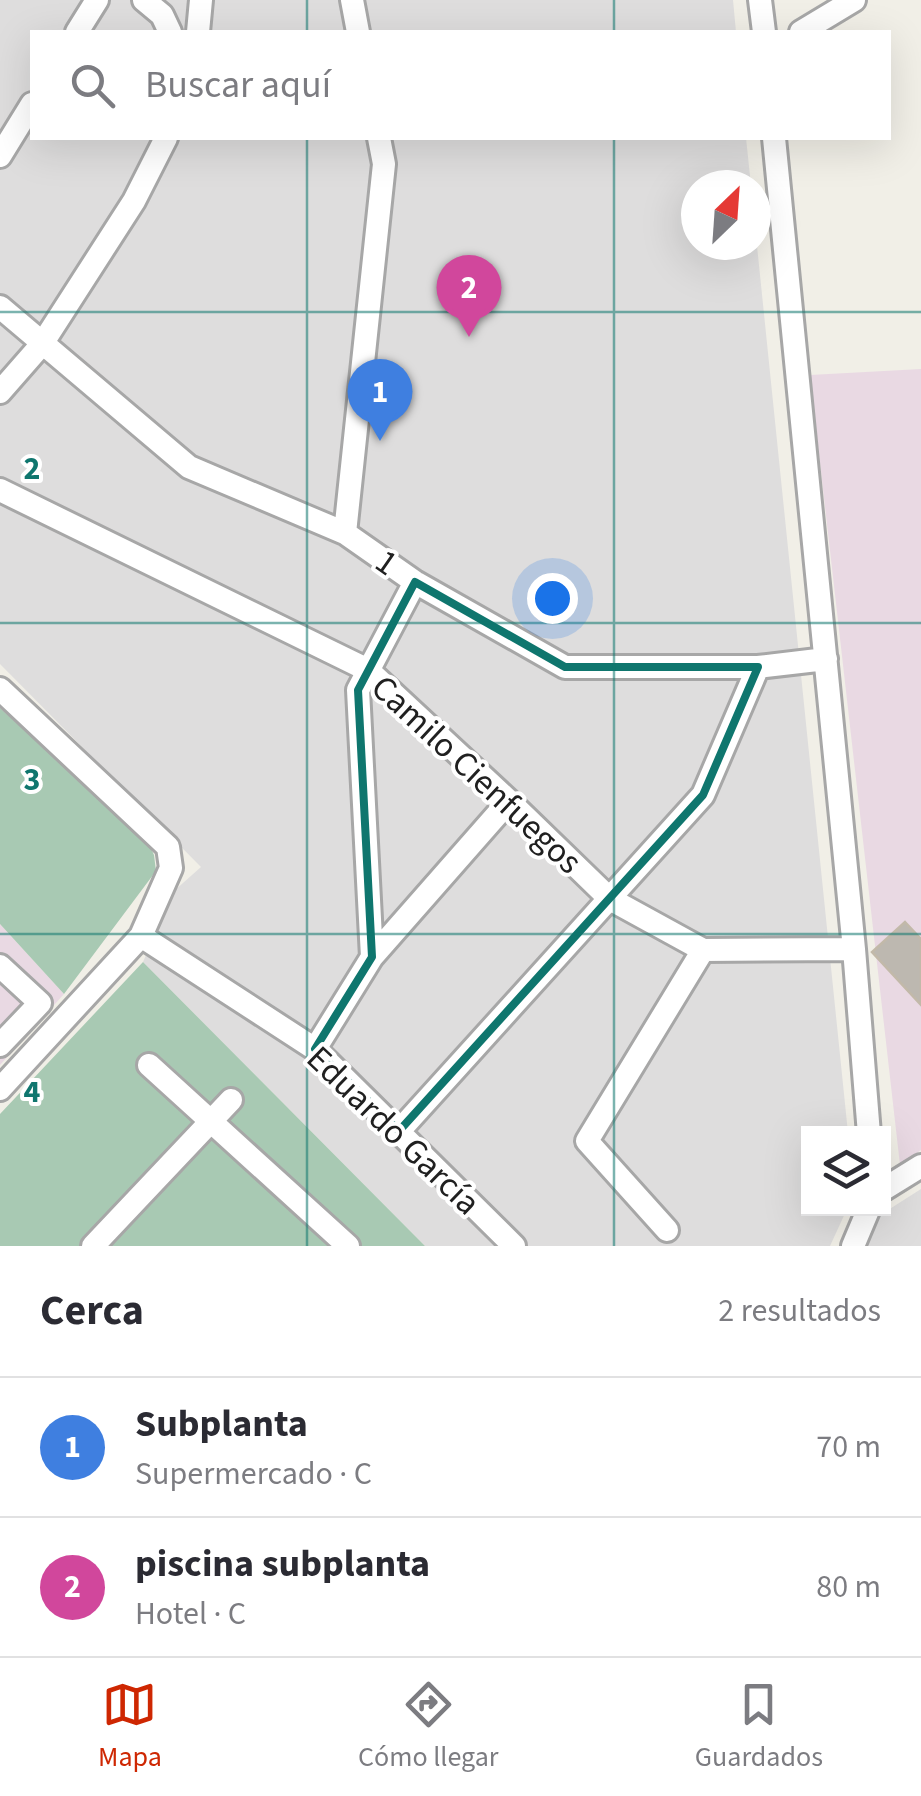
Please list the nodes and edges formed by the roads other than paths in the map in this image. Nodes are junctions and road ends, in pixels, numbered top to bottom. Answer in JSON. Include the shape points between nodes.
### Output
{"nodes":[{"id":1,"x":97,"y":0,"type":"edge"},
{"id":2,"x":144,"y":0,"type":"edge"},
{"id":3,"x":201,"y":0,"type":"edge"},
{"id":4,"x":352,"y":0,"type":"edge"},
{"id":5,"x":760,"y":0,"type":"edge"},
{"id":6,"x":849,"y":2,"type":"edge"},
{"id":7,"x":78,"y":30,"type":"edge"},
{"id":8,"x":169,"y":30,"type":"edge"},
{"id":9,"x":198,"y":30,"type":"edge"},
{"id":10,"x":358,"y":30,"type":"edge"},
{"id":11,"x":764,"y":30,"type":"edge"},
{"id":12,"x":804,"y":30,"type":"edge"},
{"id":13,"x":30,"y":107,"type":"edge"},
{"id":14,"x":165,"y":140,"type":"edge"},
{"id":15,"x":379,"y":140,"type":"edge"},
{"id":16,"x":774,"y":140,"type":"edge"},
{"id":17,"x":0,"y":156,"type":"edge"},
{"id":18,"x":0,"y":307,"type":"edge"},
{"id":19,"x":42,"y":344,"type":"junction"},
{"id":20,"x":0,"y":392,"type":"edge"},
{"id":21,"x":0,"y":490,"type":"edge"},
{"id":22,"x":344,"y":533,"type":"junction"},
{"id":23,"x":416,"y":582,"type":"junction"},
{"id":24,"x":826,"y":659,"type":"junction"},
{"id":25,"x":758,"y":667,"type":"junction"},
{"id":26,"x":368,"y":670,"type":"junction"},
{"id":27,"x":0,"y":689,"type":"edge"},
{"id":28,"x":509,"y":801,"type":"junction"},
{"id":29,"x":610,"y":899,"type":"junction"},
{"id":30,"x":141,"y":936,"type":"junction"},
{"id":31,"x":854,"y":949,"type":"junction"},
{"id":32,"x":703,"y":950,"type":"junction"},
{"id":33,"x":372,"y":957,"type":"junction"},
{"id":34,"x":0,"y":966,"type":"edge"},
{"id":35,"x":0,"y":1045,"type":"edge"},
{"id":36,"x":315,"y":1048,"type":"junction"},
{"id":37,"x":149,"y":1064,"type":"dead end"},
{"id":38,"x":0,"y":1089,"type":"edge"},
{"id":39,"x":231,"y":1100,"type":"dead end"},
{"id":40,"x":210,"y":1122,"type":"junction"},
{"id":41,"x":869,"y":1126,"type":"edge"},
{"id":42,"x":400,"y":1131,"type":"junction"},
{"id":43,"x":921,"y":1166,"type":"edge"},
{"id":44,"x":891,"y":1185,"type":"edge"},
{"id":45,"x":865,"y":1216,"type":"edge"},
{"id":46,"x":667,"y":1230,"type":"dead end"},
{"id":47,"x":94,"y":1246,"type":"edge"},
{"id":48,"x":348,"y":1246,"type":"edge"},
{"id":49,"x":514,"y":1246,"type":"edge"},
{"id":50,"x":853,"y":1246,"type":"edge"}],
"edges":[{"from":1,"to":7,"type":"street"},
{"from":2,"to":8,"type":"street"},
{"from":3,"to":9,"type":"street"},
{"from":4,"to":10,"type":"street"},
{"from":5,"to":11,"type":"street"},
{"from":6,"to":12,"type":"street"},
{"from":13,"to":17,"type":"street"},
{"from":14,"to":19,"type":"street"},
{"from":15,"to":22,"type":"street","via":[[384,164]]},
{"from":16,"to":24,"type":"street"},
{"from":18,"to":19,"type":"street","name":"1"},
{"from":19,"to":20,"type":"street"},
{"from":19,"to":22,"type":"street","name":"1","via":[[189,467]]},
{"from":21,"to":26,"type":"street","name":"Camilo Cienfuegos"},
{"from":22,"to":23,"type":"street","name":"1"},
{"from":23,"to":25,"type":"street","name":"1","via":[[566,667]]},
{"from":23,"to":26,"type":"street"},
{"from":24,"to":25,"type":"street","name":"1"},
{"from":24,"to":31,"type":"street"},
{"from":25,"to":29,"type":"street","via":[[703,795]]},
{"from":26,"to":28,"type":"street","name":"Camilo Cienfuegos"},
{"from":26,"to":33,"type":"street","via":[[358,690]]},
{"from":27,"to":30,"type":"street","via":[[168,847],[171,868]]},
{"from":28,"to":29,"type":"street","name":"Camilo Cienfuegos"},
{"from":28,"to":33,"type":"street"},
{"from":29,"to":32,"type":"street","name":"Camilo Cienfuegos"},
{"from":29,"to":42,"type":"street"},
{"from":30,"to":36,"type":"street","name":"Eduardo García"},
{"from":30,"to":38,"type":"street"},
{"from":31,"to":32,"type":"street","name":"Camilo Cienfuegos"},
{"from":31,"to":41,"type":"street"},
{"from":32,"to":46,"type":"street","via":[[588,1141]]},
{"from":33,"to":36,"type":"street"},
{"from":34,"to":35,"type":"street","via":[[40,1003]]},
{"from":36,"to":42,"type":"street","name":"Eduardo García"},
{"from":37,"to":40,"type":"street"},
{"from":39,"to":40,"type":"street"},
{"from":40,"to":47,"type":"street"},
{"from":40,"to":48,"type":"street"},
{"from":42,"to":49,"type":"street","name":"Eduardo García"},
{"from":43,"to":44,"type":"street"},
{"from":45,"to":50,"type":"street"}]}
